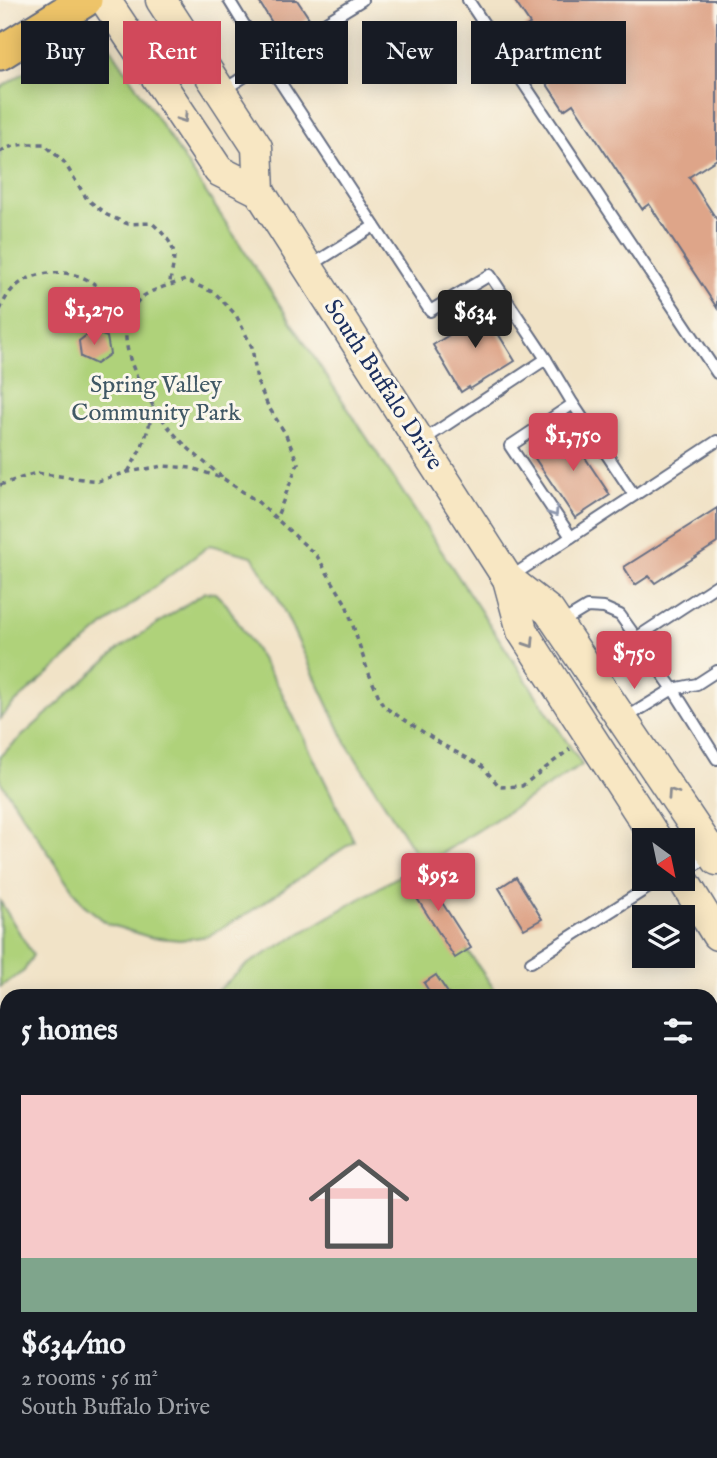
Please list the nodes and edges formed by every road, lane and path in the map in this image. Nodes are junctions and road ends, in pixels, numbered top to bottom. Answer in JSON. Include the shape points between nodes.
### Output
{"nodes":[{"id":1,"x":85,"y":0,"type":"edge"},
{"id":2,"x":105,"y":0,"type":"edge"},
{"id":3,"x":161,"y":0,"type":"edge"},
{"id":4,"x":229,"y":0,"type":"edge"},
{"id":5,"x":362,"y":0,"type":"edge"},
{"id":6,"x":468,"y":0,"type":"edge"},
{"id":7,"x":242,"y":21,"type":"edge"},
{"id":8,"x":328,"y":21,"type":"edge"},
{"id":9,"x":0,"y":53,"type":"edge"},
{"id":10,"x":235,"y":83,"type":"edge"},
{"id":11,"x":281,"y":84,"type":"edge"},
{"id":12,"x":222,"y":91,"type":"junction"},
{"id":13,"x":0,"y":152,"type":"edge"},
{"id":14,"x":258,"y":191,"type":"junction"},
{"id":15,"x":374,"y":226,"type":"junction"},
{"id":16,"x":308,"y":268,"type":"junction"},
{"id":17,"x":169,"y":286,"type":"junction"},
{"id":18,"x":0,"y":310,"type":"edge"},
{"id":19,"x":128,"y":314,"type":"junction"},
{"id":20,"x":546,"y":359,"type":"junction"},
{"id":21,"x":717,"y":373,"type":"edge"},
{"id":22,"x":573,"y":404,"type":"junction"},
{"id":23,"x":153,"y":405,"type":"junction"},
{"id":24,"x":717,"y":441,"type":"edge"},
{"id":25,"x":420,"y":442,"type":"junction"},
{"id":26,"x":128,"y":472,"type":"junction"},
{"id":27,"x":224,"y":480,"type":"junction"},
{"id":28,"x":0,"y":485,"type":"edge"},
{"id":29,"x":635,"y":495,"type":"junction"},
{"id":30,"x":276,"y":519,"type":"junction"},
{"id":31,"x":571,"y":537,"type":"junction"},
{"id":32,"x":508,"y":579,"type":"junction"},
{"id":33,"x":717,"y":585,"type":"edge"},
{"id":34,"x":559,"y":624,"type":"junction"},
{"id":35,"x":636,"y":638,"type":"junction"},
{"id":36,"x":717,"y":671,"type":"edge"},
{"id":37,"x":673,"y":689,"type":"junction"},
{"id":38,"x":623,"y":720,"type":"junction"},
{"id":39,"x":570,"y":749,"type":"dead end"},
{"id":40,"x":717,"y":760,"type":"edge"},
{"id":41,"x":649,"y":828,"type":"edge"},
{"id":42,"x":715,"y":852,"type":"edge"},
{"id":43,"x":695,"y":861,"type":"edge"},
{"id":44,"x":643,"y":891,"type":"edge"},
{"id":45,"x":690,"y":891,"type":"edge"},
{"id":46,"x":717,"y":935,"type":"edge"},
{"id":47,"x":531,"y":962,"type":"dead end"}],
"edges":[{"from":1,"to":9,"type":"main road"},
{"from":2,"to":14,"type":"main road","name":"South Buffalo Drive","one_way":true,"via":[[219,171]]},
{"from":3,"to":12,"type":"main road"},
{"from":4,"to":7,"type":"lane"},
{"from":5,"to":8,"type":"lane"},
{"from":6,"to":21,"type":"lane"},
{"from":10,"to":12,"type":"lane"},
{"from":11,"to":15,"type":"lane"},
{"from":12,"to":14,"type":"main road","via":[[257,147]]},
{"from":13,"to":17,"type":"path","via":[[24,144],[44,144],[64,162],[87,199],[107,215],[128,224],[152,223],[168,238],[176,255]]},
{"from":14,"to":16,"type":"main road","name":"South Buffalo Drive"},
{"from":15,"to":16,"type":"lane"},
{"from":15,"to":20,"type":"lane","via":[[430,311],[490,275]]},
{"from":16,"to":25,"type":"main road","name":"South Buffalo Drive"},
{"from":17,"to":19,"type":"path","via":[[142,296]]},
{"from":17,"to":30,"type":"path","via":[[185,280],[215,293],[236,315],[252,347],[257,381],[298,463]]},
{"from":18,"to":19,"type":"path","via":[[11,291],[38,274],[53,272],[86,279]]},
{"from":19,"to":23,"type":"path","via":[[125,338],[133,369]]},
{"from":20,"to":22,"type":"lane"},
{"from":20,"to":25,"type":"lane"},
{"from":22,"to":29,"type":"lane"},
{"from":22,"to":31,"type":"lane","one_way":true,"via":[[510,446]]},
{"from":23,"to":26,"type":"path","via":[[145,444]]},
{"from":23,"to":27,"type":"path"},
{"from":24,"to":29,"type":"lane"},
{"from":25,"to":32,"type":"main road","name":"South Buffalo Drive"},
{"from":26,"to":27,"type":"path","via":[[163,466],[192,468]]},
{"from":26,"to":28,"type":"path","via":[[98,481],[36,473]]},
{"from":27,"to":30,"type":"path"},
{"from":29,"to":31,"type":"lane"},
{"from":30,"to":39,"type":"path","via":[[317,556],[346,604],[383,706],[482,766],[500,787],[522,786]]},
{"from":31,"to":32,"type":"lane"},
{"from":32,"to":34,"type":"main road","name":"South Buffalo Drive","via":[[550,611]]},
{"from":32,"to":41,"type":"main road","name":"South Buffalo Drive","one_way":true,"via":[[522,631]]},
{"from":33,"to":35,"type":"lane"},
{"from":34,"to":35,"type":"lane","via":[[587,607],[604,608],[620,615]]},
{"from":34,"to":38,"type":"main road","name":"South Buffalo Drive"},
{"from":35,"to":37,"type":"lane"},
{"from":36,"to":37,"type":"lane","via":[[697,684]]},
{"from":37,"to":38,"type":"lane"},
{"from":37,"to":40,"type":"lane"},
{"from":42,"to":38,"type":"main road","name":"South Buffalo Drive","one_way":true},
{"from":42,"to":43,"type":"street"},
{"from":44,"to":47,"type":"lane"},
{"from":45,"to":46,"type":"main road"}]}
